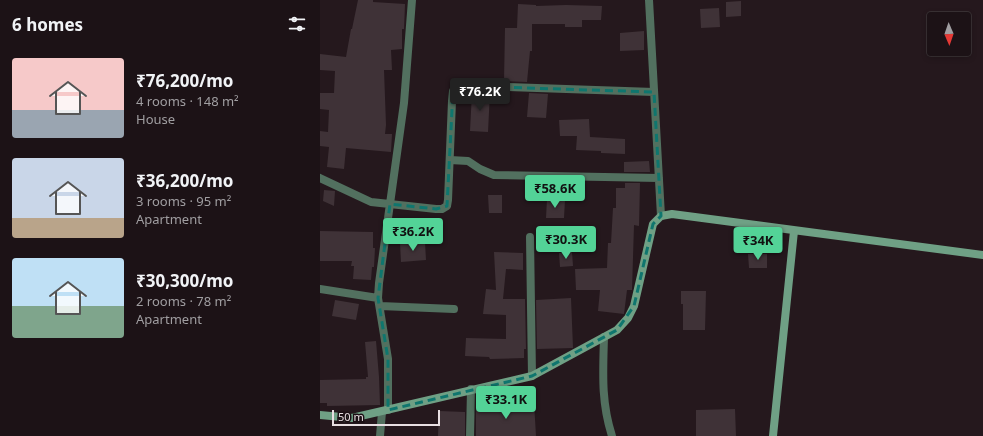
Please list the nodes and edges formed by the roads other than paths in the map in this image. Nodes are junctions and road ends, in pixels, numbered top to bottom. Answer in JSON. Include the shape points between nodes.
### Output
{"nodes":[{"id":1,"x":412,"y":0,"type":"edge"},
{"id":2,"x":649,"y":0,"type":"edge"},
{"id":3,"x":654,"y":92,"type":"junction"},
{"id":4,"x":450,"y":160,"type":"junction"},
{"id":5,"x":320,"y":178,"type":"edge"},
{"id":6,"x":659,"y":178,"type":"junction"},
{"id":7,"x":390,"y":204,"type":"junction"},
{"id":8,"x":661,"y":216,"type":"junction"},
{"id":9,"x":794,"y":231,"type":"junction"},
{"id":10,"x":530,"y":237,"type":"dead end"},
{"id":11,"x":983,"y":255,"type":"edge"},
{"id":12,"x":320,"y":289,"type":"edge"},
{"id":13,"x":379,"y":302,"type":"junction"},
{"id":14,"x":454,"y":309,"type":"dead end"},
{"id":15,"x":604,"y":337,"type":"junction"},
{"id":16,"x":532,"y":376,"type":"junction"},
{"id":17,"x":471,"y":390,"type":"junction"},
{"id":18,"x":385,"y":411,"type":"junction"},
{"id":19,"x":320,"y":415,"type":"edge"},
{"id":20,"x":380,"y":436,"type":"edge"},
{"id":21,"x":470,"y":436,"type":"edge"},
{"id":22,"x":612,"y":436,"type":"edge"},
{"id":23,"x":773,"y":436,"type":"edge"}],
"edges":[{"from":1,"to":7,"type":"street","via":[[404,103]]},
{"from":2,"to":3,"type":"street"},
{"from":3,"to":4,"type":"street","via":[[455,87]]},
{"from":3,"to":6,"type":"street"},
{"from":4,"to":6,"type":"street","via":[[468,161],[494,175]]},
{"from":4,"to":7,"type":"street","via":[[447,206],[436,209]]},
{"from":5,"to":7,"type":"street","via":[[367,200]]},
{"from":6,"to":8,"type":"street"},
{"from":7,"to":13,"type":"street","via":[[379,282]]},
{"from":8,"to":9,"type":"street","via":[[672,214]]},
{"from":8,"to":15,"type":"street","via":[[653,224],[634,306],[628,318],[617,330]]},
{"from":9,"to":11,"type":"street"},
{"from":9,"to":23,"type":"street"},
{"from":10,"to":16,"type":"street"},
{"from":12,"to":13,"type":"street"},
{"from":13,"to":14,"type":"street"},
{"from":13,"to":18,"type":"street","via":[[388,359]]},
{"from":15,"to":16,"type":"street"},
{"from":15,"to":22,"type":"street","via":[[603,395],[606,418]]},
{"from":16,"to":17,"type":"street"},
{"from":17,"to":18,"type":"street"},
{"from":17,"to":21,"type":"street"},
{"from":18,"to":19,"type":"street","via":[[352,418]]},
{"from":18,"to":20,"type":"street"}]}
